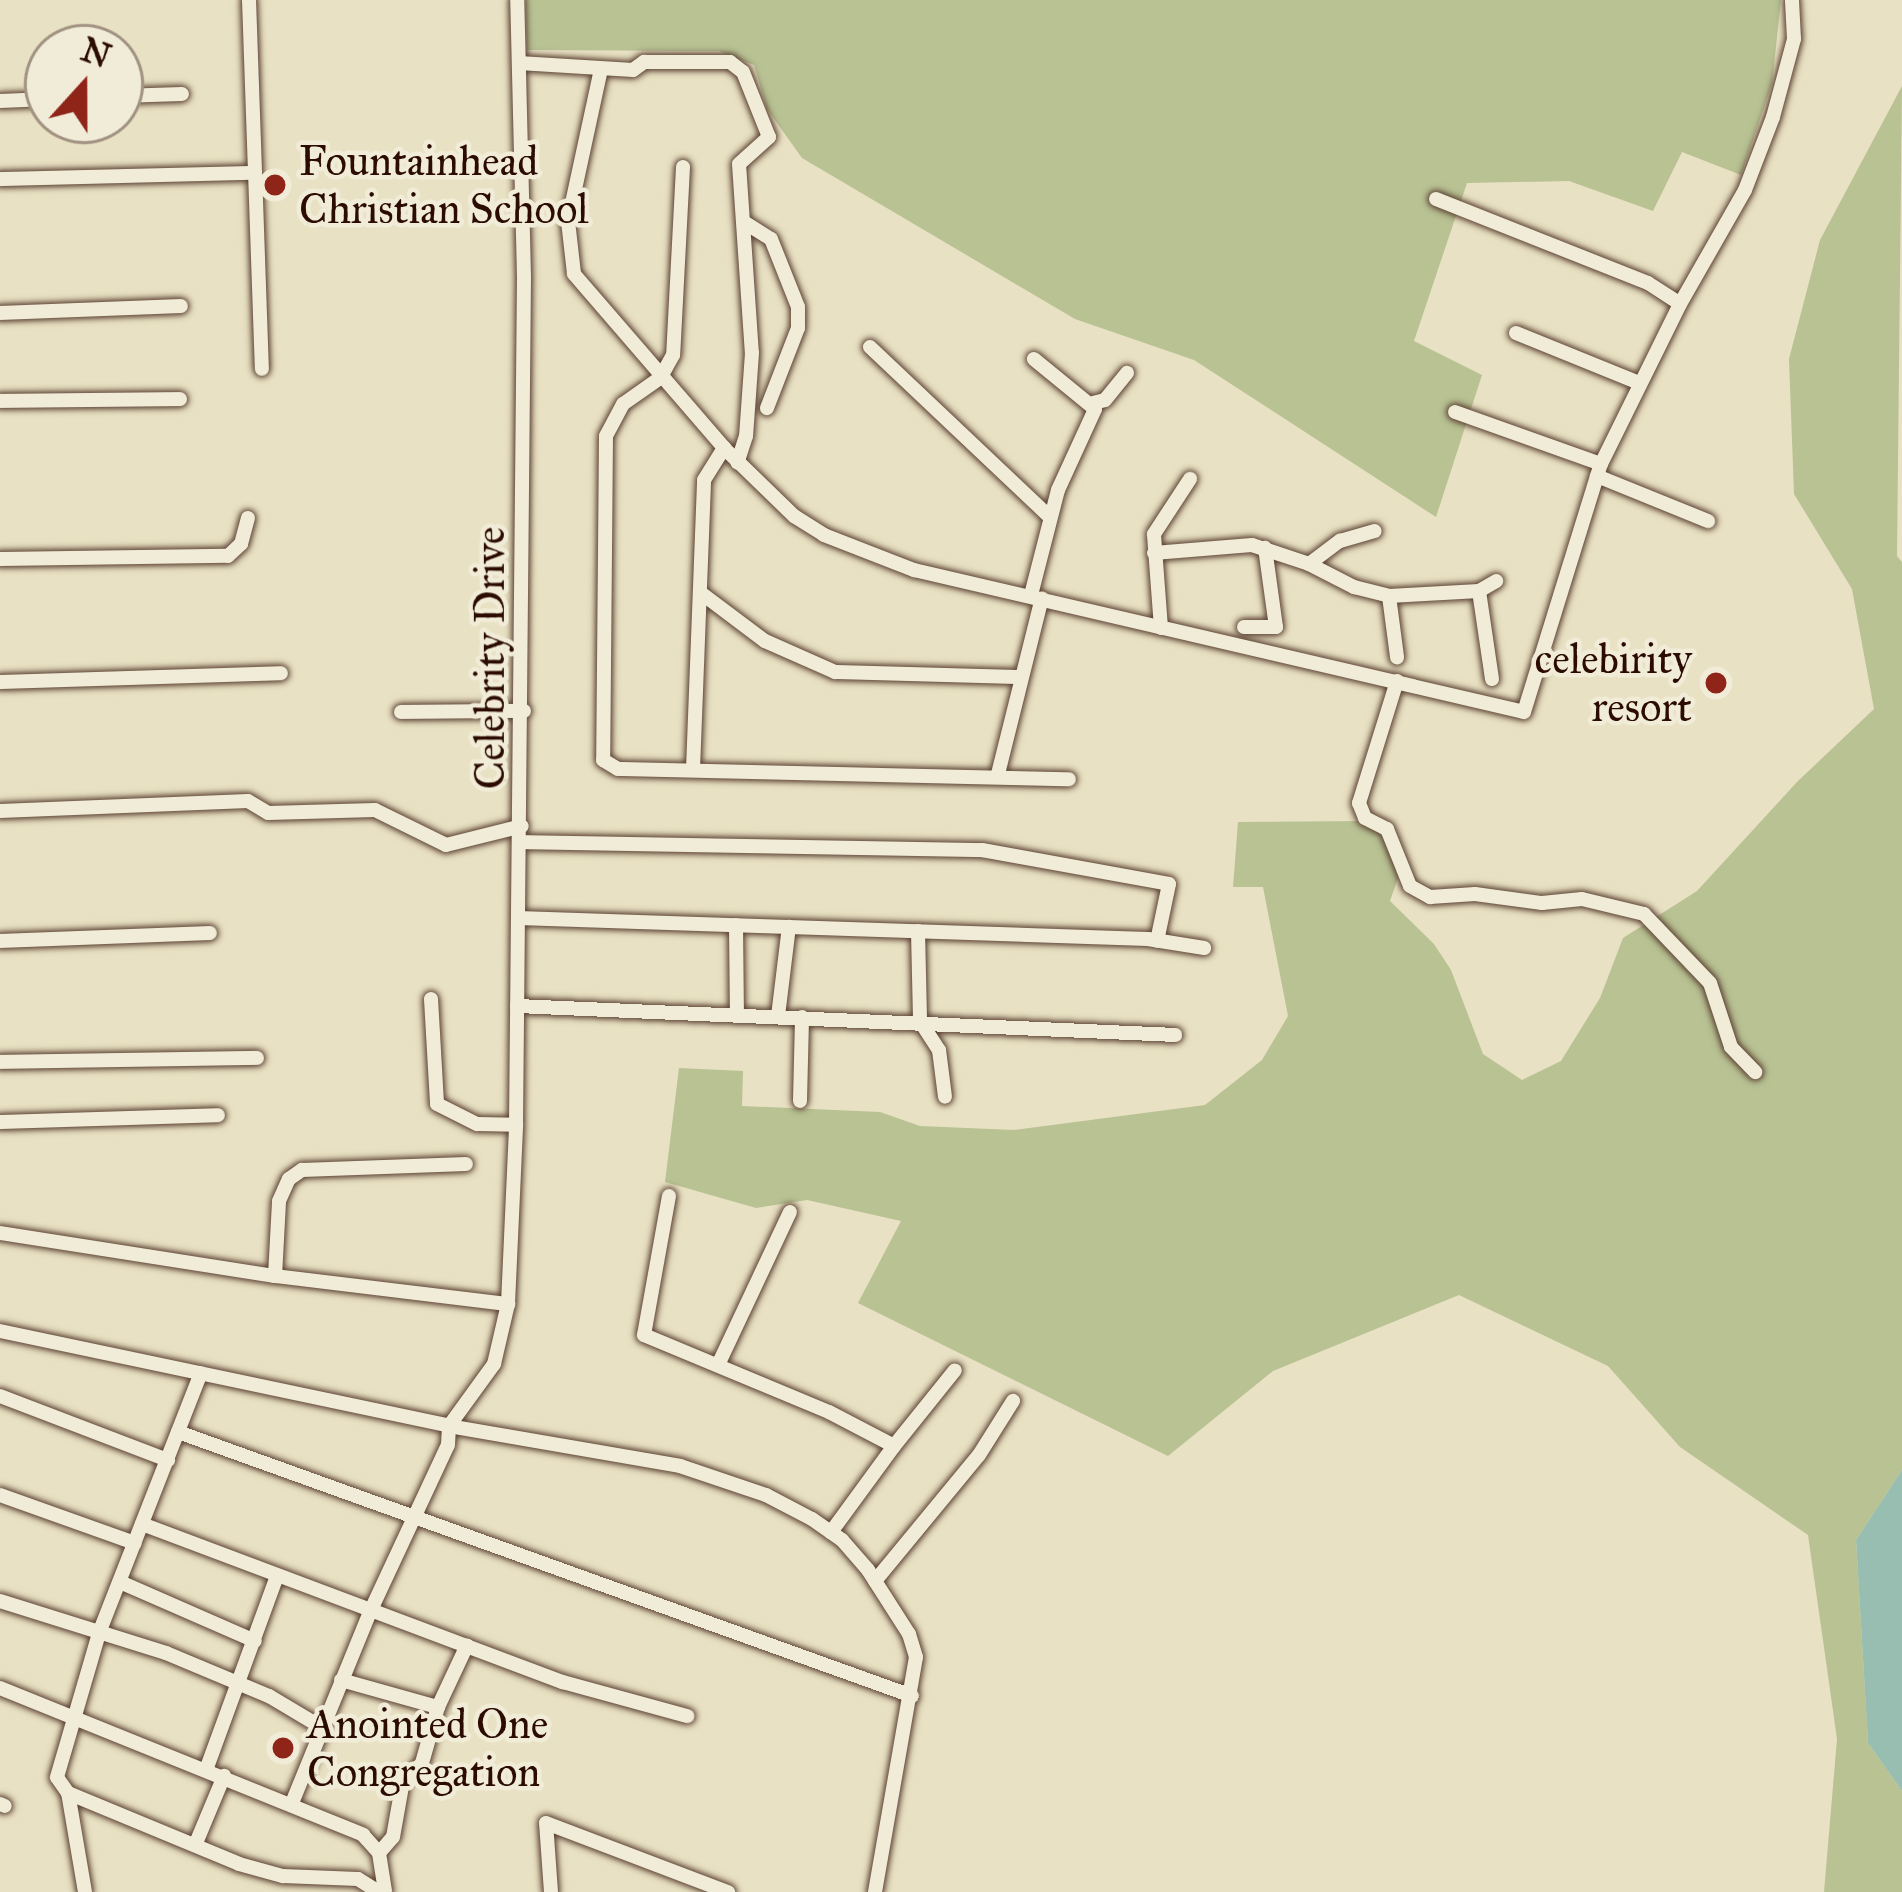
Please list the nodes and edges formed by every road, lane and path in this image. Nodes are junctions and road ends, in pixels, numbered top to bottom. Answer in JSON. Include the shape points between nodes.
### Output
{"nodes":[{"id":1,"x":249,"y":0,"type":"edge"},
{"id":2,"x":517,"y":0,"type":"edge"},
{"id":3,"x":1792,"y":0,"type":"edge"},
{"id":4,"x":519,"y":63,"type":"junction"},
{"id":5,"x":601,"y":68,"type":"junction"},
{"id":6,"x":182,"y":94,"type":"dead end"},
{"id":7,"x":144,"y":95,"type":"edge"},
{"id":8,"x":683,"y":167,"type":"dead end"},
{"id":9,"x":254,"y":173,"type":"junction"},
{"id":10,"x":0,"y":179,"type":"edge"},
{"id":11,"x":1436,"y":199,"type":"dead end"},
{"id":12,"x":746,"y":224,"type":"junction"},
{"id":13,"x":1680,"y":304,"type":"junction"},
{"id":14,"x":181,"y":306,"type":"dead end"},
{"id":15,"x":0,"y":314,"type":"edge"},
{"id":16,"x":1516,"y":333,"type":"dead end"},
{"id":17,"x":870,"y":347,"type":"dead end"},
{"id":18,"x":1034,"y":359,"type":"dead end"},
{"id":19,"x":262,"y":369,"type":"dead end"},
{"id":20,"x":1126,"y":373,"type":"dead end"},
{"id":21,"x":660,"y":378,"type":"junction"},
{"id":22,"x":1639,"y":382,"type":"junction"},
{"id":23,"x":180,"y":399,"type":"dead end"},
{"id":24,"x":0,"y":400,"type":"edge"},
{"id":25,"x":1093,"y":403,"type":"junction"},
{"id":26,"x":767,"y":408,"type":"dead end"},
{"id":27,"x":1455,"y":412,"type":"dead end"},
{"id":28,"x":724,"y":448,"type":"junction"},
{"id":29,"x":737,"y":463,"type":"junction"},
{"id":30,"x":1599,"y":470,"type":"junction"},
{"id":31,"x":1190,"y":479,"type":"dead end"},
{"id":32,"x":1049,"y":516,"type":"junction"},
{"id":33,"x":248,"y":518,"type":"dead end"},
{"id":34,"x":1708,"y":521,"type":"dead end"},
{"id":35,"x":1376,"y":531,"type":"dead end"},
{"id":36,"x":1265,"y":548,"type":"junction"},
{"id":37,"x":1154,"y":554,"type":"junction"},
{"id":38,"x":0,"y":559,"type":"edge"},
{"id":39,"x":1309,"y":564,"type":"junction"},
{"id":40,"x":1496,"y":581,"type":"dead end"},
{"id":41,"x":1479,"y":591,"type":"junction"},
{"id":42,"x":701,"y":593,"type":"junction"},
{"id":43,"x":1389,"y":596,"type":"junction"},
{"id":44,"x":1036,"y":597,"type":"junction"},
{"id":45,"x":1244,"y":627,"type":"dead end"},
{"id":46,"x":1161,"y":628,"type":"junction"},
{"id":47,"x":1397,"y":657,"type":"dead end"},
{"id":48,"x":281,"y":674,"type":"dead end"},
{"id":49,"x":1019,"y":677,"type":"junction"},
{"id":50,"x":1492,"y":679,"type":"dead end"},
{"id":51,"x":1396,"y":681,"type":"junction"},
{"id":52,"x":0,"y":682,"type":"edge"},
{"id":53,"x":524,"y":711,"type":"junction"},
{"id":54,"x":401,"y":712,"type":"dead end"},
{"id":55,"x":693,"y":769,"type":"junction"},
{"id":56,"x":998,"y":774,"type":"junction"},
{"id":57,"x":1069,"y":779,"type":"dead end"},
{"id":58,"x":0,"y":811,"type":"edge"},
{"id":59,"x":522,"y":834,"type":"junction"},
{"id":60,"x":518,"y":918,"type":"junction"},
{"id":61,"x":736,"y":925,"type":"junction"},
{"id":62,"x":789,"y":927,"type":"junction"},
{"id":63,"x":917,"y":931,"type":"junction"},
{"id":64,"x":210,"y":932,"type":"dead end"},
{"id":65,"x":0,"y":940,"type":"edge"},
{"id":66,"x":1157,"y":940,"type":"junction"},
{"id":67,"x":1204,"y":948,"type":"dead end"},
{"id":68,"x":431,"y":999,"type":"dead end"},
{"id":69,"x":517,"y":1006,"type":"junction"},
{"id":70,"x":737,"y":1014,"type":"junction"},
{"id":71,"x":778,"y":1016,"type":"junction"},
{"id":72,"x":802,"y":1017,"type":"junction"},
{"id":73,"x":920,"y":1021,"type":"junction"},
{"id":74,"x":1175,"y":1034,"type":"dead end"},
{"id":75,"x":257,"y":1058,"type":"dead end"},
{"id":76,"x":0,"y":1063,"type":"edge"},
{"id":77,"x":1755,"y":1072,"type":"dead end"},
{"id":78,"x":945,"y":1096,"type":"dead end"},
{"id":79,"x":800,"y":1101,"type":"dead end"},
{"id":80,"x":218,"y":1115,"type":"dead end"},
{"id":81,"x":0,"y":1122,"type":"edge"},
{"id":82,"x":516,"y":1125,"type":"junction"},
{"id":83,"x":466,"y":1164,"type":"dead end"},
{"id":84,"x":669,"y":1196,"type":"dead end"},
{"id":85,"x":790,"y":1212,"type":"dead end"},
{"id":86,"x":0,"y":1233,"type":"edge"},
{"id":87,"x":275,"y":1276,"type":"junction"},
{"id":88,"x":508,"y":1304,"type":"junction"},
{"id":89,"x":0,"y":1331,"type":"edge"},
{"id":90,"x":718,"y":1364,"type":"junction"},
{"id":91,"x":955,"y":1370,"type":"dead end"},
{"id":92,"x":201,"y":1373,"type":"junction"},
{"id":93,"x":0,"y":1396,"type":"edge"},
{"id":94,"x":1013,"y":1401,"type":"dead end"},
{"id":95,"x":449,"y":1426,"type":"junction"},
{"id":96,"x":178,"y":1432,"type":"junction"},
{"id":97,"x":895,"y":1447,"type":"junction"},
{"id":98,"x":168,"y":1460,"type":"junction"},
{"id":99,"x":0,"y":1495,"type":"edge"},
{"id":100,"x":415,"y":1515,"type":"junction"},
{"id":101,"x":142,"y":1524,"type":"junction"},
{"id":102,"x":831,"y":1532,"type":"junction"},
{"id":103,"x":135,"y":1543,"type":"junction"},
{"id":104,"x":277,"y":1576,"type":"junction"},
{"id":105,"x":875,"y":1580,"type":"junction"},
{"id":106,"x":120,"y":1582,"type":"junction"},
{"id":107,"x":0,"y":1601,"type":"edge"},
{"id":108,"x":370,"y":1612,"type":"junction"},
{"id":109,"x":99,"y":1633,"type":"junction"},
{"id":110,"x":254,"y":1640,"type":"junction"},
{"id":111,"x":467,"y":1645,"type":"junction"},
{"id":112,"x":341,"y":1680,"type":"junction"},
{"id":113,"x":236,"y":1683,"type":"junction"},
{"id":114,"x":0,"y":1688,"type":"edge"},
{"id":115,"x":912,"y":1696,"type":"junction"},
{"id":116,"x":438,"y":1707,"type":"junction"},
{"id":117,"x":74,"y":1716,"type":"junction"},
{"id":118,"x":687,"y":1716,"type":"dead end"},
{"id":119,"x":320,"y":1727,"type":"junction"},
{"id":120,"x":206,"y":1770,"type":"junction"},
{"id":121,"x":224,"y":1777,"type":"junction"},
{"id":122,"x":68,"y":1793,"type":"junction"},
{"id":123,"x":292,"y":1804,"type":"junction"},
{"id":124,"x":196,"y":1843,"type":"junction"},
{"id":125,"x":379,"y":1853,"type":"junction"},
{"id":126,"x":85,"y":1892,"type":"edge"},
{"id":127,"x":382,"y":1892,"type":"edge"},
{"id":128,"x":551,"y":1892,"type":"edge"},
{"id":129,"x":728,"y":1892,"type":"edge"},
{"id":130,"x":875,"y":1892,"type":"edge"}],
"edges":[{"from":1,"to":9,"type":"street"},
{"from":2,"to":4,"type":"street","name":"Celebrity Drive"},
{"from":3,"to":13,"type":"street","via":[[1794,39],[1773,117],[1745,190]]},
{"from":4,"to":5,"type":"street"},
{"from":4,"to":53,"type":"street","name":"Celebrity Drive"},
{"from":5,"to":12,"type":"street","via":[[737,65],[769,137],[739,164]]},
{"from":5,"to":21,"type":"street","via":[[575,171],[568,244],[586,295]]},
{"from":6,"to":7,"type":"street"},
{"from":8,"to":21,"type":"street","via":[[676,338]]},
{"from":9,"to":10,"type":"street"},
{"from":9,"to":19,"type":"street"},
{"from":11,"to":13,"type":"street","via":[[1648,283]]},
{"from":12,"to":26,"type":"street","via":[[771,239],[798,307],[798,328]]},
{"from":12,"to":29,"type":"street","via":[[752,353]]},
{"from":13,"to":22,"type":"street"},
{"from":14,"to":15,"type":"street"},
{"from":16,"to":22,"type":"street"},
{"from":17,"to":32,"type":"street"},
{"from":18,"to":25,"type":"street"},
{"from":20,"to":25,"type":"street"},
{"from":21,"to":28,"type":"street"},
{"from":21,"to":55,"type":"street","via":[[622,404],[606,436],[600,754],[618,769]]},
{"from":22,"to":30,"type":"street"},
{"from":23,"to":24,"type":"street"},
{"from":25,"to":32,"type":"street"},
{"from":27,"to":30,"type":"street"},
{"from":28,"to":29,"type":"street"},
{"from":28,"to":42,"type":"street","via":[[704,480]]},
{"from":29,"to":44,"type":"street","via":[[824,535],[914,569]]},
{"from":30,"to":34,"type":"street"},
{"from":30,"to":51,"type":"street","via":[[1524,712]]},
{"from":31,"to":37,"type":"street","via":[[1156,526]]},
{"from":32,"to":44,"type":"street"},
{"from":33,"to":38,"type":"street","via":[[242,544],[228,556]]},
{"from":35,"to":39,"type":"street","via":[[1340,541]]},
{"from":36,"to":37,"type":"street"},
{"from":36,"to":39,"type":"street"},
{"from":36,"to":45,"type":"street","via":[[1276,627]]},
{"from":37,"to":46,"type":"street"},
{"from":39,"to":43,"type":"street"},
{"from":40,"to":41,"type":"street"},
{"from":41,"to":43,"type":"street"},
{"from":41,"to":50,"type":"street"},
{"from":42,"to":49,"type":"street","via":[[765,641],[835,672]]},
{"from":42,"to":55,"type":"street"},
{"from":43,"to":47,"type":"street"},
{"from":44,"to":46,"type":"street"},
{"from":44,"to":49,"type":"street"},
{"from":46,"to":51,"type":"street"},
{"from":48,"to":52,"type":"street"},
{"from":49,"to":56,"type":"street"},
{"from":51,"to":77,"type":"street","via":[[1359,803],[1364,818],[1388,829],[1410,886],[1430,897],[1568,898],[1644,914],[1710,983],[1730,1048]]},
{"from":53,"to":54,"type":"street"},
{"from":53,"to":59,"type":"street","name":"Celebrity Drive"},
{"from":55,"to":56,"type":"street"},
{"from":56,"to":57,"type":"street"},
{"from":58,"to":59,"type":"street","via":[[248,801],[268,813],[375,810],[446,845]]},
{"from":59,"to":60,"type":"street","name":"Celebrity Drive"},
{"from":59,"to":66,"type":"street","via":[[942,847],[1084,866],[1169,884]]},
{"from":60,"to":61,"type":"street"},
{"from":60,"to":69,"type":"street","name":"Celebrity Drive"},
{"from":61,"to":62,"type":"street"},
{"from":61,"to":70,"type":"street"},
{"from":62,"to":63,"type":"street"},
{"from":62,"to":71,"type":"street"},
{"from":63,"to":66,"type":"street"},
{"from":63,"to":73,"type":"street"},
{"from":64,"to":65,"type":"street"},
{"from":66,"to":67,"type":"street"},
{"from":68,"to":82,"type":"street","via":[[437,1104],[477,1124]]},
{"from":69,"to":70,"type":"street"},
{"from":69,"to":82,"type":"street","name":"Celebrity Drive"},
{"from":70,"to":71,"type":"street"},
{"from":71,"to":72,"type":"street"},
{"from":72,"to":73,"type":"street"},
{"from":72,"to":79,"type":"street"},
{"from":73,"to":74,"type":"street"},
{"from":73,"to":78,"type":"street","via":[[939,1050]]},
{"from":75,"to":76,"type":"street"},
{"from":80,"to":81,"type":"street"},
{"from":82,"to":88,"type":"street","name":"Celebrity Drive"},
{"from":83,"to":87,"type":"street","via":[[302,1170],[279,1201]]},
{"from":84,"to":90,"type":"street","via":[[644,1336]]},
{"from":85,"to":90,"type":"street"},
{"from":86,"to":87,"type":"street"},
{"from":87,"to":88,"type":"street"},
{"from":88,"to":95,"type":"street","name":"Celebrity Drive","via":[[494,1364]]},
{"from":89,"to":92,"type":"street"},
{"from":90,"to":97,"type":"street"},
{"from":91,"to":97,"type":"street"},
{"from":92,"to":95,"type":"street"},
{"from":92,"to":96,"type":"street"},
{"from":93,"to":98,"type":"street"},
{"from":94,"to":105,"type":"street","via":[[979,1455]]},
{"from":95,"to":100,"type":"street","name":"Celebrity Drive"},
{"from":95,"to":102,"type":"street","via":[[680,1466],[766,1495]]},
{"from":96,"to":98,"type":"street"},
{"from":96,"to":100,"type":"street"},
{"from":97,"to":102,"type":"street"},
{"from":98,"to":101,"type":"street"},
{"from":99,"to":103,"type":"street"},
{"from":100,"to":108,"type":"street","name":"Celebrity Drive"},
{"from":100,"to":115,"type":"street"},
{"from":101,"to":103,"type":"street"},
{"from":101,"to":104,"type":"street"},
{"from":102,"to":105,"type":"street"},
{"from":103,"to":106,"type":"street"},
{"from":104,"to":108,"type":"street"},
{"from":104,"to":110,"type":"street"},
{"from":105,"to":115,"type":"street","via":[[909,1634]]},
{"from":106,"to":109,"type":"street"},
{"from":106,"to":110,"type":"street"},
{"from":107,"to":109,"type":"street"},
{"from":108,"to":111,"type":"street"},
{"from":108,"to":112,"type":"street","name":"Celebrity Drive"},
{"from":109,"to":113,"type":"street"},
{"from":109,"to":117,"type":"street"},
{"from":110,"to":113,"type":"street"},
{"from":111,"to":116,"type":"street"},
{"from":111,"to":118,"type":"street"},
{"from":112,"to":116,"type":"street"},
{"from":112,"to":119,"type":"street","name":"Celebrity Drive"},
{"from":113,"to":119,"type":"street"},
{"from":113,"to":120,"type":"street"},
{"from":114,"to":117,"type":"street"},
{"from":115,"to":130,"type":"street"},
{"from":116,"to":125,"type":"street","via":[[422,1763],[404,1781],[393,1837]]},
{"from":117,"to":120,"type":"street"},
{"from":117,"to":122,"type":"street","via":[[57,1777]]},
{"from":119,"to":123,"type":"street","name":"Celebrity Drive"},
{"from":120,"to":121,"type":"street"},
{"from":121,"to":123,"type":"street"},
{"from":121,"to":124,"type":"street"},
{"from":122,"to":124,"type":"street"},
{"from":122,"to":126,"type":"street"},
{"from":123,"to":125,"type":"street","via":[[363,1835]]},
{"from":124,"to":127,"type":"street","via":[[257,1869],[358,1879]]},
{"from":125,"to":127,"type":"street"},
{"from":128,"to":129,"type":"street","via":[[546,1823]]}]}
